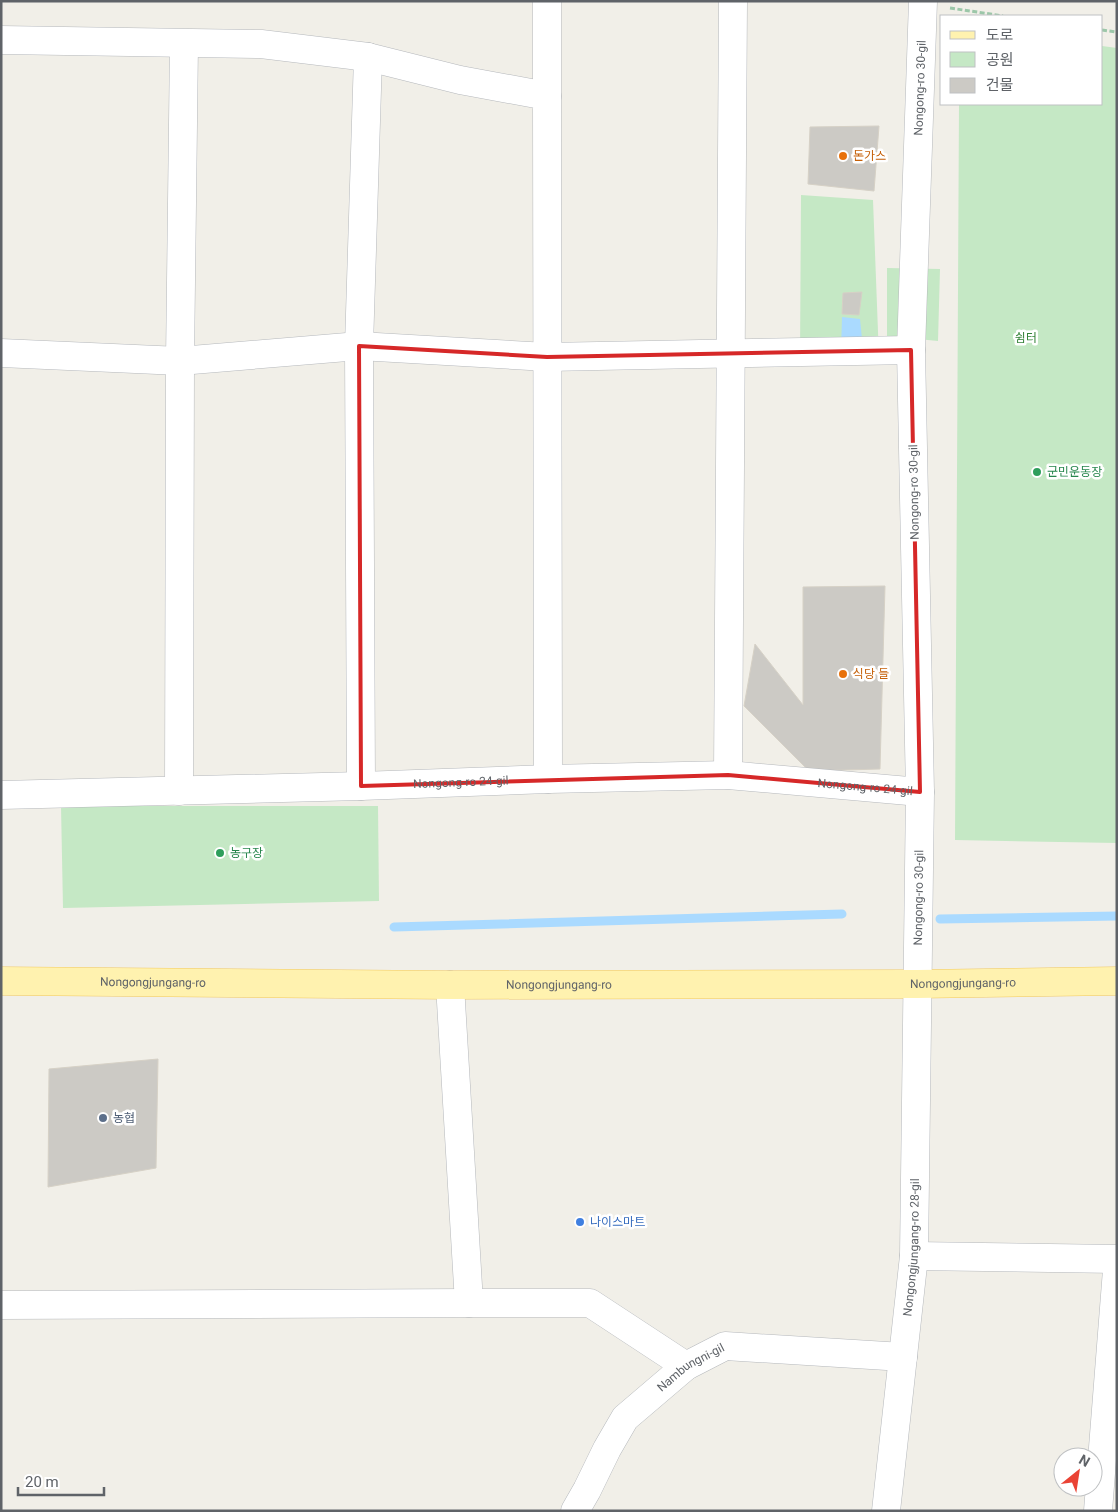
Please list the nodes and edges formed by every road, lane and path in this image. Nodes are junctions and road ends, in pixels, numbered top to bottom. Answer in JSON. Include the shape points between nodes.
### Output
{"nodes":[{"id":1,"x":548,"y":1,"type":"edge"},
{"id":2,"x":733,"y":1,"type":"edge"},
{"id":3,"x":922,"y":2,"type":"edge"},
{"id":4,"x":997,"y":15,"type":"edge"},
{"id":5,"x":1103,"y":30,"type":"edge"},
{"id":6,"x":1117,"y":32,"type":"edge"},
{"id":7,"x":2,"y":40,"type":"edge"},
{"id":8,"x":184,"y":44,"type":"junction"},
{"id":9,"x":368,"y":57,"type":"junction"},
{"id":10,"x":547,"y":96,"type":"junction"},
{"id":11,"x":359,"y":346,"type":"junction"},
{"id":12,"x":911,"y":350,"type":"junction"},
{"id":13,"x":1,"y":353,"type":"edge"},
{"id":14,"x":730,"y":353,"type":"junction"},
{"id":15,"x":547,"y":357,"type":"junction"},
{"id":16,"x":180,"y":361,"type":"junction"},
{"id":17,"x":728,"y":775,"type":"junction"},
{"id":18,"x":548,"y":779,"type":"junction"},
{"id":19,"x":361,"y":786,"type":"junction"},
{"id":20,"x":179,"y":791,"type":"junction"},
{"id":21,"x":920,"y":792,"type":"junction"},
{"id":22,"x":1,"y":795,"type":"edge"},
{"id":23,"x":1,"y":981,"type":"edge"},
{"id":24,"x":1117,"y":981,"type":"edge"},
{"id":25,"x":917,"y":984,"type":"junction"},
{"id":26,"x":450,"y":985,"type":"junction"},
{"id":27,"x":914,"y":1256,"type":"junction"},
{"id":28,"x":1117,"y":1259,"type":"edge"},
{"id":29,"x":1117,"y":1270,"type":"edge"},
{"id":30,"x":469,"y":1303,"type":"junction"},
{"id":31,"x":1,"y":1305,"type":"edge"},
{"id":32,"x":904,"y":1357,"type":"junction"},
{"id":33,"x":686,"y":1366,"type":"junction"},
{"id":34,"x":583,"y":1504,"type":"edge"},
{"id":35,"x":886,"y":1511,"type":"edge"},
{"id":36,"x":1098,"y":1511,"type":"edge"}],
"edges":[{"from":1,"to":10,"type":"street"},
{"from":2,"to":14,"type":"street"},
{"from":3,"to":4,"type":"path"},
{"from":3,"to":12,"type":"street","name":"Nongong-ro 30-gil"},
{"from":5,"to":6,"type":"path"},
{"from":7,"to":8,"type":"street"},
{"from":8,"to":9,"type":"street","via":[[261,44]]},
{"from":8,"to":16,"type":"street"},
{"from":9,"to":10,"type":"street","via":[[460,80]]},
{"from":9,"to":11,"type":"street"},
{"from":10,"to":15,"type":"street"},
{"from":11,"to":15,"type":"street"},
{"from":11,"to":16,"type":"street"},
{"from":11,"to":19,"type":"street"},
{"from":12,"to":14,"type":"street"},
{"from":12,"to":21,"type":"street","name":"Nongong-ro 30-gil"},
{"from":13,"to":16,"type":"street"},
{"from":14,"to":15,"type":"street"},
{"from":14,"to":17,"type":"street"},
{"from":15,"to":18,"type":"street"},
{"from":16,"to":20,"type":"street"},
{"from":17,"to":18,"type":"street","name":"Nongong-ro 24-gil"},
{"from":17,"to":21,"type":"street","name":"Nongong-ro 24-gil"},
{"from":18,"to":19,"type":"street","name":"Nongong-ro 24-gil"},
{"from":19,"to":20,"type":"street","name":"Nongong-ro 24-gil"},
{"from":20,"to":22,"type":"street","name":"Nongong-ro 24-gil"},
{"from":21,"to":25,"type":"street","name":"Nongong-ro 30-gil"},
{"from":23,"to":26,"type":"main road","name":"Nongongjungang-ro"},
{"from":24,"to":25,"type":"main road","name":"Nongongjungang-ro"},
{"from":25,"to":26,"type":"main road","name":"Nongongjungang-ro"},
{"from":25,"to":27,"type":"street","name":"Nongongjungang-ro 28-gil"},
{"from":26,"to":30,"type":"street"},
{"from":27,"to":28,"type":"street"},
{"from":27,"to":32,"type":"street","name":"Nongongjungang-ro 28-gil"},
{"from":29,"to":36,"type":"street"},
{"from":30,"to":31,"type":"street"},
{"from":30,"to":33,"type":"street","via":[[590,1303]]},
{"from":32,"to":33,"type":"street","name":"Nambungni-gil","via":[[725,1346]]},
{"from":32,"to":35,"type":"street","name":"Nongongjungang-ro 28-gil"},
{"from":33,"to":34,"type":"street","name":"Nambungni-gil","via":[[625,1418],[607,1448]]}]}
